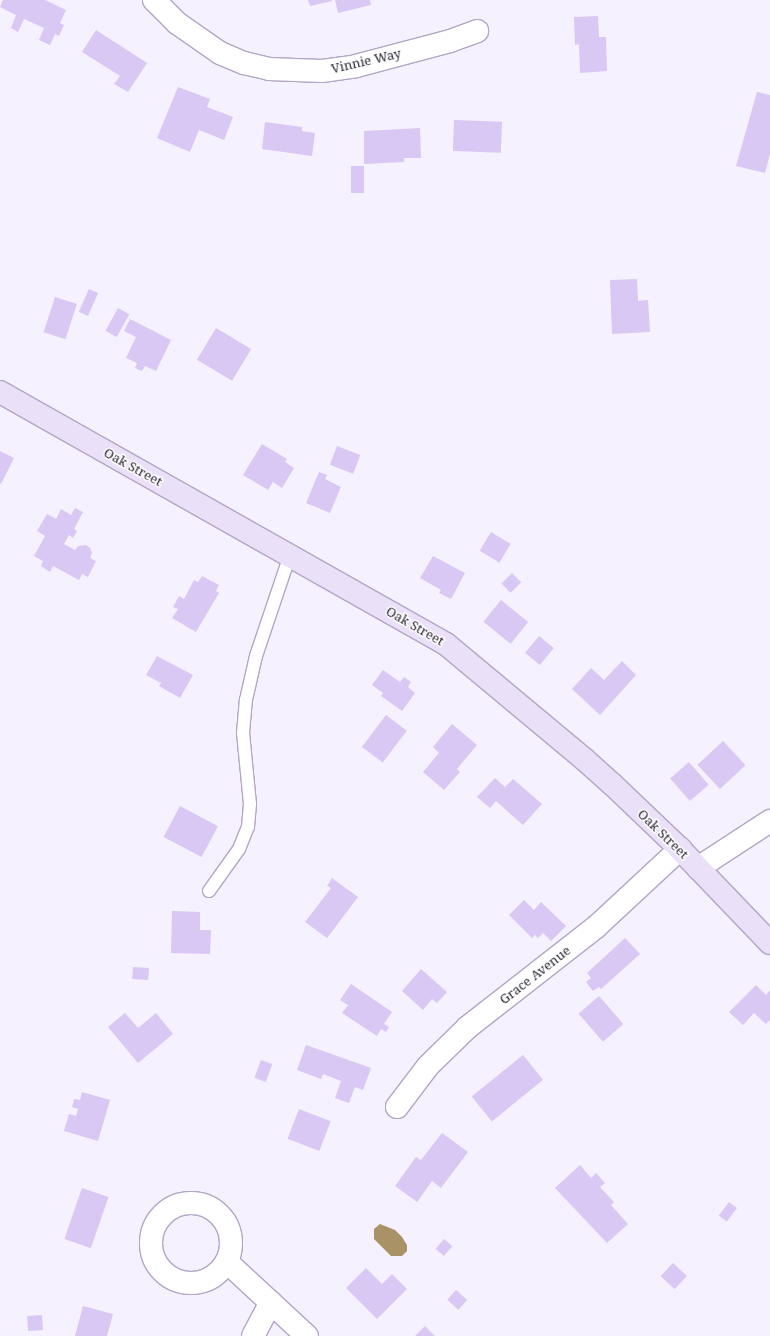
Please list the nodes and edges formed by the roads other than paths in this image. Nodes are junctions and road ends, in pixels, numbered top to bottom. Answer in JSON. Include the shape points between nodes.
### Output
{"nodes":[{"id":1,"x":154,"y":0,"type":"edge"},
{"id":2,"x":477,"y":31,"type":"dead end"},
{"id":3,"x":0,"y":392,"type":"edge"},
{"id":4,"x":290,"y":555,"type":"junction"},
{"id":5,"x":770,"y":821,"type":"edge"},
{"id":6,"x":680,"y":849,"type":"junction"},
{"id":7,"x":698,"y":868,"type":"junction"},
{"id":8,"x":209,"y":891,"type":"dead end"},
{"id":9,"x":770,"y":943,"type":"edge"},
{"id":10,"x":396,"y":1107,"type":"dead end"},
{"id":11,"x":226,"y":1262,"type":"dead end"},
{"id":12,"x":271,"y":1302,"type":"junction"},
{"id":13,"x":253,"y":1336,"type":"edge"},
{"id":14,"x":308,"y":1336,"type":"edge"}],
"edges":[{"from":1,"to":2,"type":"street","name":"Vinnie Way","via":[[176,23],[220,53],[244,63],[269,69],[322,71],[356,66],[450,41]]},
{"from":3,"to":4,"type":"street","name":"Oak Street"},
{"from":4,"to":6,"type":"street","name":"Oak Street","via":[[446,644],[584,759]]},
{"from":4,"to":8,"type":"lane","via":[[256,656],[246,700],[244,733],[250,804],[248,827],[239,849]]},
{"from":5,"to":7,"type":"street"},
{"from":6,"to":7,"type":"street","name":"Oak Street"},
{"from":6,"to":10,"type":"street","name":"Grace Avenue","via":[[596,927],[468,1027],[428,1066]]},
{"from":7,"to":9,"type":"street","name":"Oak Street"},
{"from":11,"to":12,"type":"street"},
{"from":12,"to":13,"type":"street"},
{"from":12,"to":14,"type":"street"}]}
